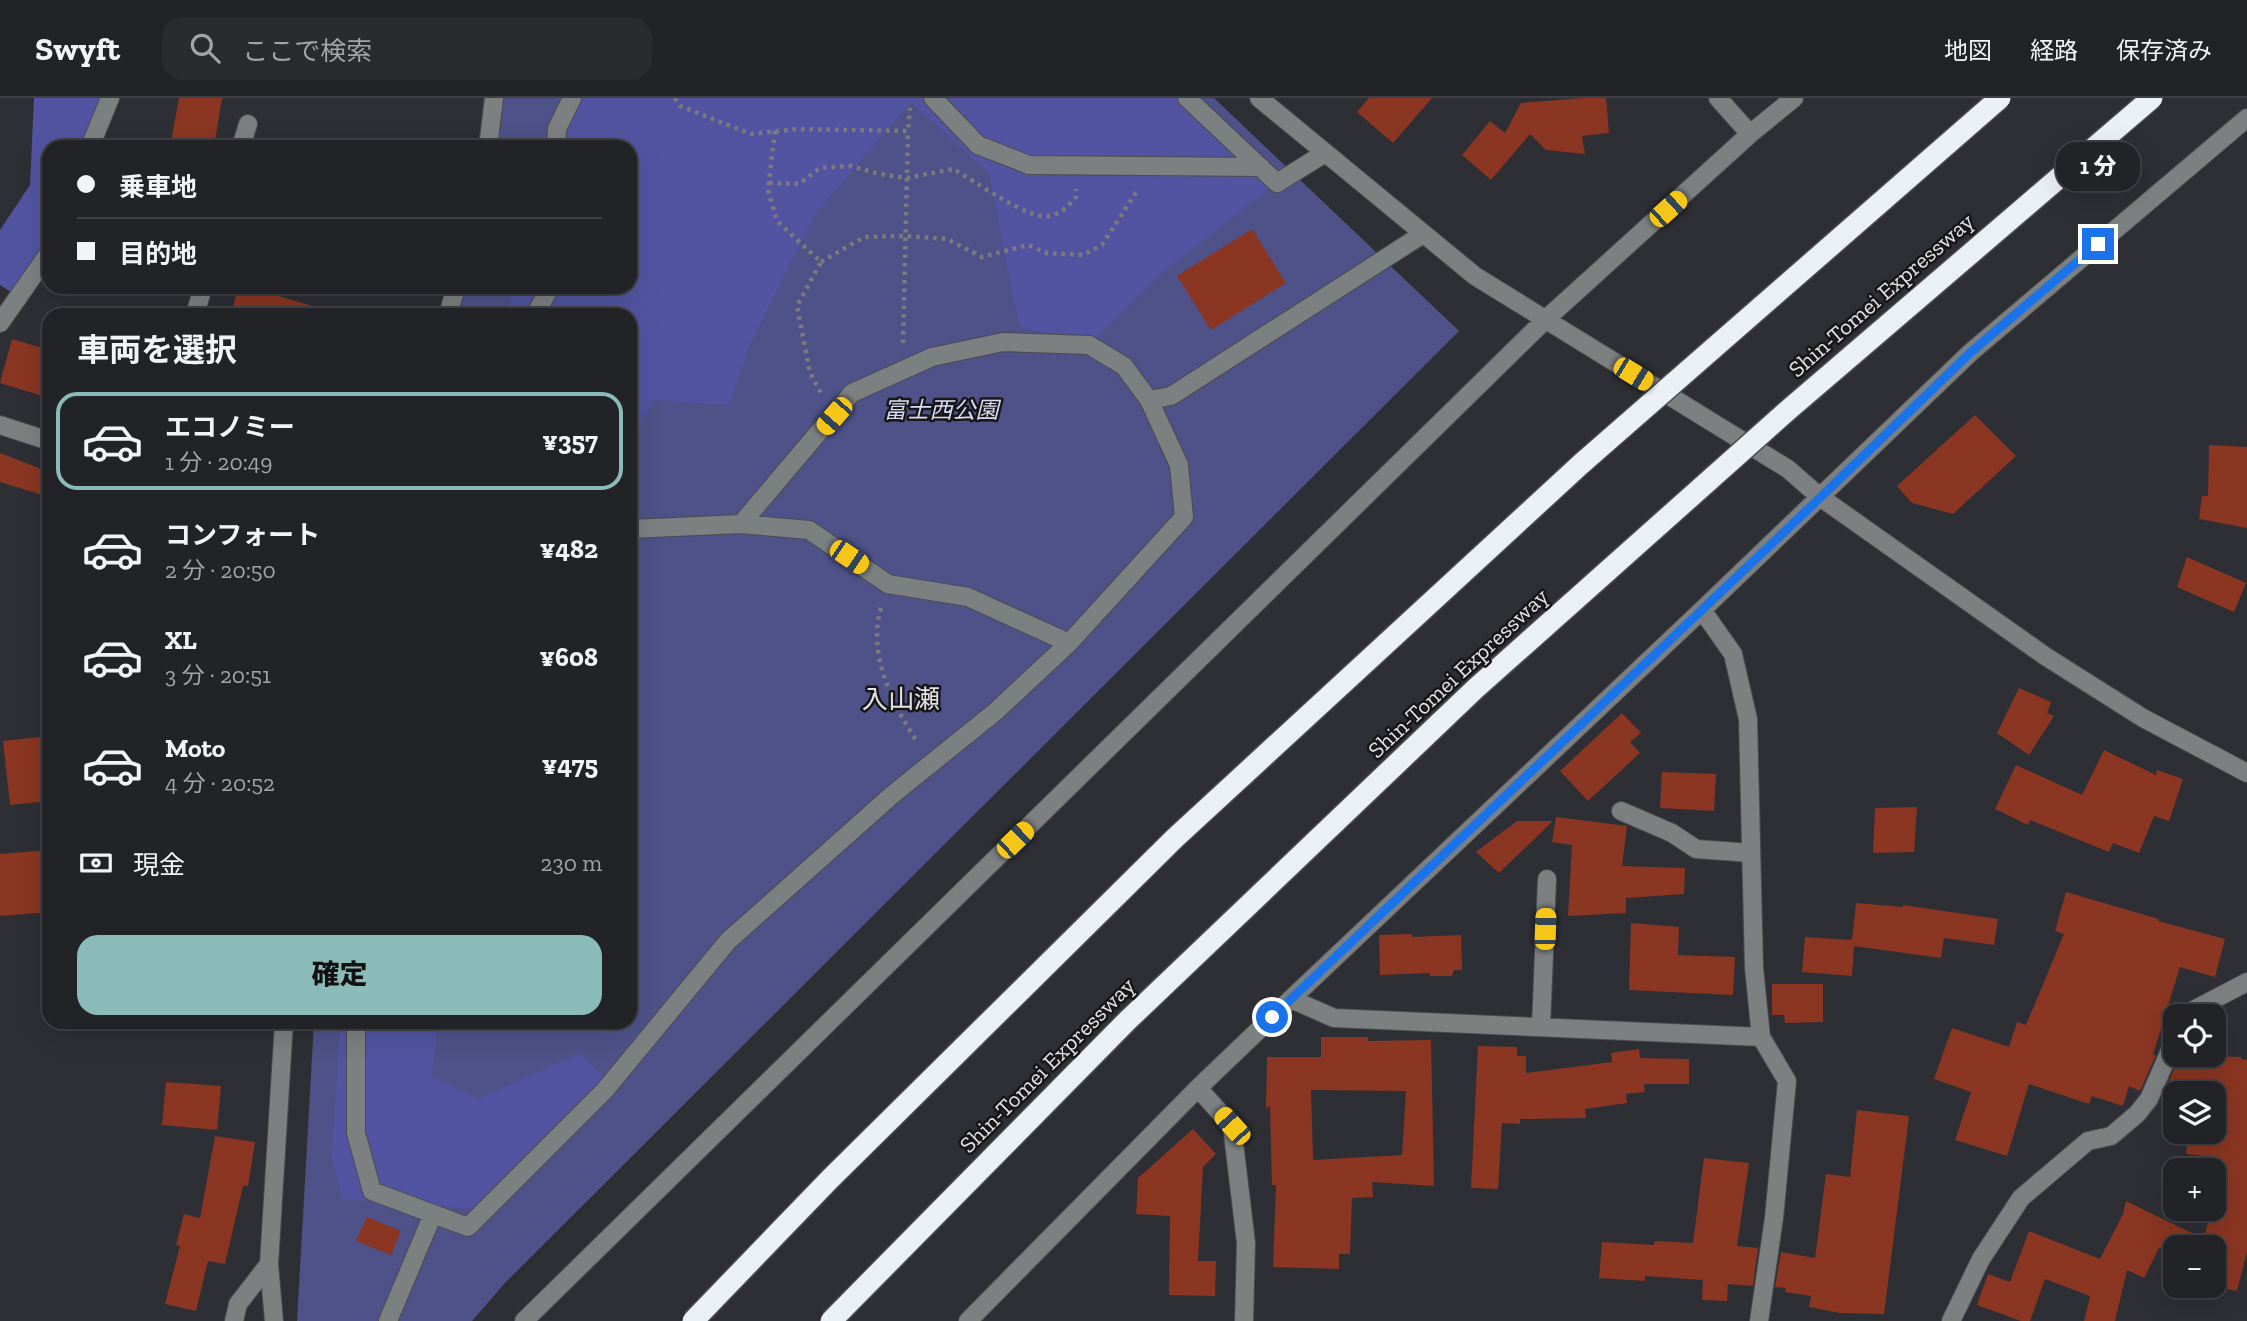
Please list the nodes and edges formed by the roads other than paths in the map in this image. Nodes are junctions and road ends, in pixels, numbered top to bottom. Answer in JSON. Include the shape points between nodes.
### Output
{"nodes":[{"id":1,"x":110,"y":98,"type":"edge"},
{"id":2,"x":494,"y":98,"type":"edge"},
{"id":3,"x":572,"y":98,"type":"edge"},
{"id":4,"x":933,"y":98,"type":"edge"},
{"id":5,"x":1187,"y":98,"type":"edge"},
{"id":6,"x":1259,"y":98,"type":"edge"},
{"id":7,"x":1718,"y":98,"type":"edge"},
{"id":8,"x":1794,"y":98,"type":"edge"},
{"id":9,"x":2000,"y":98,"type":"edge"},
{"id":10,"x":2152,"y":98,"type":"edge"},
{"id":11,"x":2247,"y":118,"type":"edge"},
{"id":12,"x":247,"y":124,"type":"dead end"},
{"id":13,"x":1750,"y":134,"type":"junction"},
{"id":14,"x":93,"y":140,"type":"edge"},
{"id":15,"x":243,"y":140,"type":"edge"},
{"id":16,"x":489,"y":140,"type":"edge"},
{"id":17,"x":556,"y":140,"type":"edge"},
{"id":18,"x":1325,"y":153,"type":"junction"},
{"id":19,"x":1261,"y":167,"type":"junction"},
{"id":20,"x":1423,"y":234,"type":"junction"},
{"id":21,"x":42,"y":263,"type":"edge"},
{"id":22,"x":1545,"y":320,"type":"junction"},
{"id":23,"x":0,"y":323,"type":"edge"},
{"id":24,"x":1149,"y":400,"type":"junction"},
{"id":25,"x":0,"y":425,"type":"edge"},
{"id":26,"x":42,"y":439,"type":"edge"},
{"id":27,"x":1820,"y":498,"type":"junction"},
{"id":28,"x":741,"y":524,"type":"junction"},
{"id":29,"x":637,"y":529,"type":"edge"},
{"id":30,"x":1702,"y":610,"type":"junction"},
{"id":31,"x":1069,"y":643,"type":"junction"},
{"id":32,"x":2247,"y":773,"type":"edge"},
{"id":33,"x":1621,"y":811,"type":"dead end"},
{"id":34,"x":1751,"y":853,"type":"junction"},
{"id":35,"x":1547,"y":879,"type":"dead end"},
{"id":36,"x":2247,"y":982,"type":"edge"},
{"id":37,"x":1291,"y":999,"type":"junction"},
{"id":38,"x":2205,"y":1004,"type":"edge"},
{"id":39,"x":1541,"y":1027,"type":"junction"},
{"id":40,"x":284,"y":1029,"type":"edge"},
{"id":41,"x":356,"y":1029,"type":"edge"},
{"id":42,"x":1761,"y":1037,"type":"junction"},
{"id":43,"x":2163,"y":1067,"type":"edge"},
{"id":44,"x":1198,"y":1088,"type":"junction"},
{"id":45,"x":433,"y":1214,"type":"junction"},
{"id":46,"x":269,"y":1264,"type":"junction"},
{"id":47,"x":234,"y":1321,"type":"edge"},
{"id":48,"x":274,"y":1321,"type":"edge"},
{"id":49,"x":388,"y":1321,"type":"edge"},
{"id":50,"x":524,"y":1321,"type":"edge"},
{"id":51,"x":694,"y":1321,"type":"edge"},
{"id":52,"x":831,"y":1321,"type":"edge"},
{"id":53,"x":968,"y":1321,"type":"edge"},
{"id":54,"x":1244,"y":1321,"type":"edge"},
{"id":55,"x":1759,"y":1321,"type":"edge"},
{"id":56,"x":1951,"y":1321,"type":"edge"}],
"edges":[{"from":1,"to":14,"type":"street"},
{"from":2,"to":16,"type":"street"},
{"from":3,"to":17,"type":"street"},
{"from":4,"to":19,"type":"street","via":[[978,145],[1029,164]]},
{"from":5,"to":19,"type":"street"},
{"from":6,"to":18,"type":"street"},
{"from":7,"to":13,"type":"street"},
{"from":8,"to":13,"type":"street"},
{"from":9,"to":51,"type":"highway","bridge":true,"via":[[1581,464],[1175,838],[830,1179]]},
{"from":10,"to":52,"type":"highway","name":"Shin-Tomei Expressway","bridge":true,"via":[[1787,411],[1475,689],[1128,1020]]},
{"from":11,"to":27,"type":"street","via":[[1971,352]]},
{"from":12,"to":15,"type":"street"},
{"from":13,"to":22,"type":"street"},
{"from":18,"to":19,"type":"street","via":[[1277,183]]},
{"from":18,"to":20,"type":"street"},
{"from":20,"to":22,"type":"street","via":[[1475,276]]},
{"from":20,"to":24,"type":"street","via":[[1171,396]]},
{"from":21,"to":23,"type":"street"},
{"from":22,"to":27,"type":"street","via":[[1788,469]]},
{"from":22,"to":50,"type":"street"},
{"from":24,"to":28,"type":"street","via":[[1124,366],[1089,345],[1003,342],[932,357],[852,393]]},
{"from":24,"to":31,"type":"street","via":[[1179,465],[1184,517]]},
{"from":25,"to":26,"type":"street"},
{"from":27,"to":30,"type":"street"},
{"from":27,"to":32,"type":"street","via":[[2045,656],[2143,718]]},
{"from":28,"to":29,"type":"street"},
{"from":28,"to":31,"type":"street","via":[[809,530],[888,584],[968,597]]},
{"from":30,"to":34,"type":"street","via":[[1733,654],[1748,719]]},
{"from":30,"to":37,"type":"street"},
{"from":31,"to":45,"type":"street","via":[[728,941],[605,1090],[468,1227]]},
{"from":33,"to":34,"type":"street","via":[[1696,849]]},
{"from":34,"to":42,"type":"street"},
{"from":35,"to":39,"type":"street"},
{"from":36,"to":38,"type":"street"},
{"from":37,"to":39,"type":"street","via":[[1334,1018]]},
{"from":37,"to":44,"type":"street"},
{"from":39,"to":42,"type":"street"},
{"from":40,"to":46,"type":"street"},
{"from":41,"to":45,"type":"street","via":[[356,1133],[372,1191]]},
{"from":42,"to":55,"type":"street","via":[[1787,1081]]},
{"from":43,"to":56,"type":"street","via":[[2137,1114],[2111,1136],[2088,1142],[2021,1198],[1981,1259]]},
{"from":44,"to":53,"type":"street"},
{"from":44,"to":54,"type":"street","via":[[1232,1126],[1246,1243]]},
{"from":45,"to":49,"type":"street"},
{"from":46,"to":47,"type":"street","via":[[238,1304]]},
{"from":46,"to":48,"type":"street"}]}
